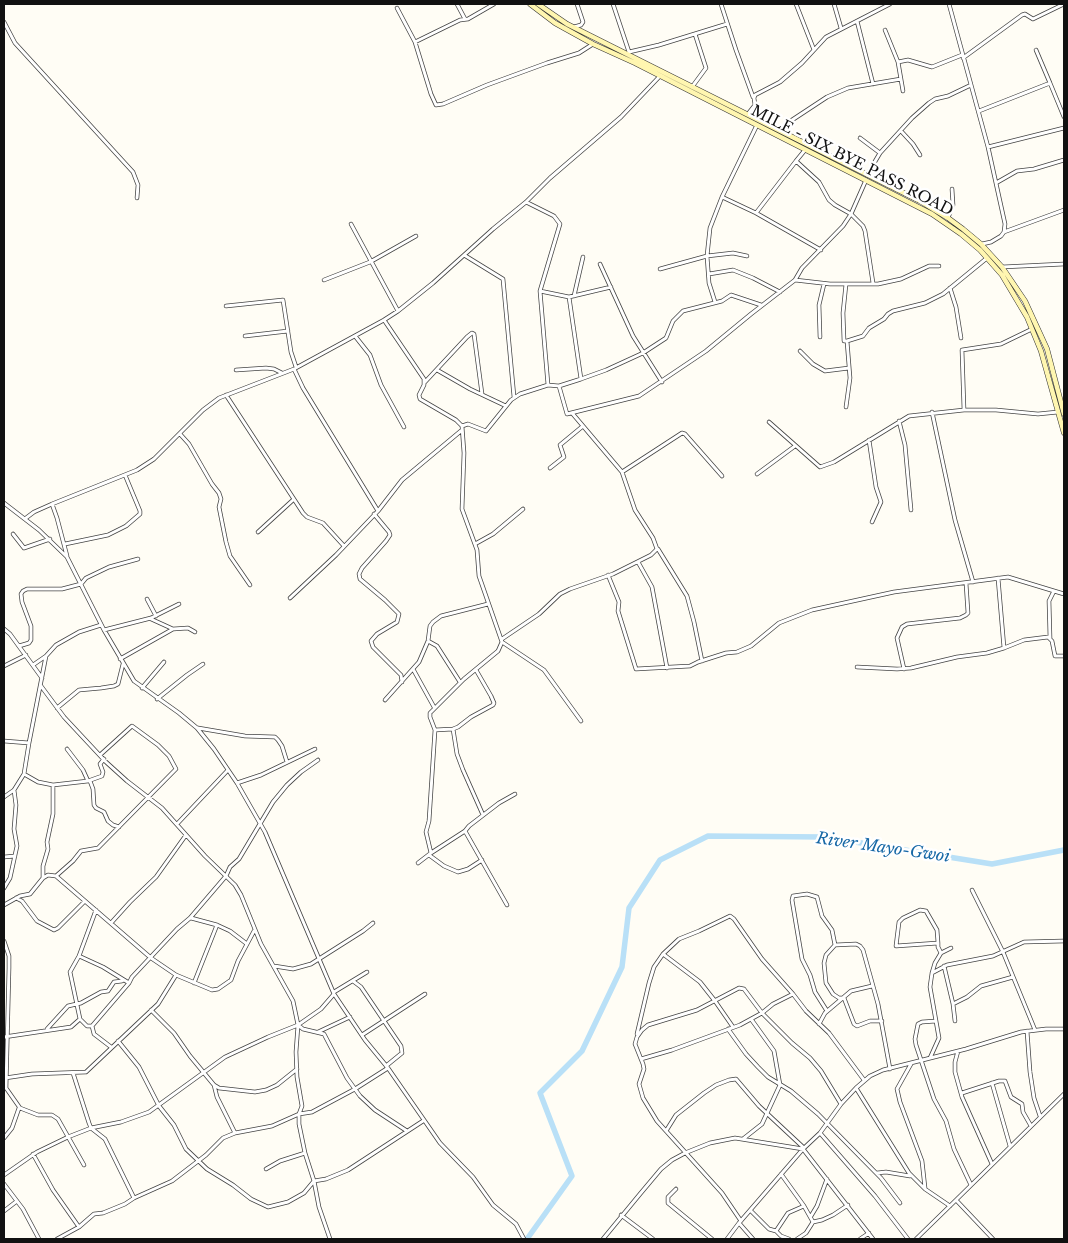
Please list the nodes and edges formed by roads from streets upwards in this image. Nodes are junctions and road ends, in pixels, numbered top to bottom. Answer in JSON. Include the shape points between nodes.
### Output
{"nodes":[{"id":1,"x":457,"y":4,"type":"edge"},
{"id":2,"x":494,"y":4,"type":"edge"},
{"id":3,"x":530,"y":4,"type":"edge"},
{"id":4,"x":538,"y":4,"type":"edge"},
{"id":5,"x":577,"y":4,"type":"edge"},
{"id":6,"x":613,"y":4,"type":"edge"},
{"id":7,"x":721,"y":4,"type":"edge"},
{"id":8,"x":796,"y":4,"type":"edge"},
{"id":9,"x":834,"y":4,"type":"edge"},
{"id":10,"x":890,"y":4,"type":"edge"},
{"id":11,"x":949,"y":4,"type":"edge"},
{"id":12,"x":1064,"y":4,"type":"edge"},
{"id":13,"x":397,"y":8,"type":"dead end"},
{"id":14,"x":465,"y":19,"type":"junction"},
{"id":15,"x":857,"y":21,"type":"junction"},
{"id":16,"x":4,"y":22,"type":"edge"},
{"id":17,"x":727,"y":24,"type":"junction"},
{"id":18,"x":574,"y":27,"type":"junction"},
{"id":19,"x":841,"y":28,"type":"junction"},
{"id":20,"x":885,"y":30,"type":"dead end"},
{"id":21,"x":695,"y":34,"type":"junction"},
{"id":22,"x":415,"y":42,"type":"junction"},
{"id":23,"x":593,"y":44,"type":"junction"},
{"id":24,"x":814,"y":50,"type":"junction"},
{"id":25,"x":1036,"y":50,"type":"dead end"},
{"id":26,"x":629,"y":54,"type":"junction"},
{"id":27,"x":962,"y":56,"type":"junction"},
{"id":28,"x":898,"y":62,"type":"junction"},
{"id":29,"x":660,"y":76,"type":"junction"},
{"id":30,"x":901,"y":78,"type":"junction"},
{"id":31,"x":1050,"y":83,"type":"junction"},
{"id":32,"x":873,"y":84,"type":"junction"},
{"id":33,"x":971,"y":85,"type":"junction"},
{"id":34,"x":692,"y":87,"type":"junction"},
{"id":35,"x":903,"y":91,"type":"dead end"},
{"id":36,"x":754,"y":98,"type":"junction"},
{"id":37,"x":734,"y":111,"type":"junction"},
{"id":38,"x":979,"y":112,"type":"junction"},
{"id":39,"x":748,"y":115,"type":"junction"},
{"id":40,"x":1064,"y":117,"type":"edge"},
{"id":41,"x":757,"y":125,"type":"junction"},
{"id":42,"x":1064,"y":128,"type":"edge"},
{"id":43,"x":901,"y":131,"type":"junction"},
{"id":44,"x":782,"y":132,"type":"junction"},
{"id":45,"x":860,"y":138,"type":"dead end"},
{"id":46,"x":988,"y":147,"type":"junction"},
{"id":47,"x":805,"y":150,"type":"junction"},
{"id":48,"x":880,"y":153,"type":"junction"},
{"id":49,"x":920,"y":155,"type":"dead end"},
{"id":50,"x":1064,"y":160,"type":"edge"},
{"id":51,"x":796,"y":161,"type":"junction"},
{"id":52,"x":866,"y":178,"type":"junction"},
{"id":53,"x":996,"y":183,"type":"junction"},
{"id":54,"x":952,"y":190,"type":"dead end"},
{"id":55,"x":722,"y":197,"type":"junction"},
{"id":56,"x":137,"y":198,"type":"dead end"},
{"id":57,"x":526,"y":202,"type":"junction"},
{"id":58,"x":1064,"y":210,"type":"edge"},
{"id":59,"x":756,"y":213,"type":"junction"},
{"id":60,"x":850,"y":214,"type":"junction"},
{"id":61,"x":948,"y":218,"type":"junction"},
{"id":62,"x":351,"y":224,"type":"dead end"},
{"id":63,"x":1004,"y":232,"type":"junction"},
{"id":64,"x":416,"y":236,"type":"dead end"},
{"id":65,"x":981,"y":244,"type":"junction"},
{"id":66,"x":821,"y":250,"type":"junction"},
{"id":67,"x":464,"y":255,"type":"junction"},
{"id":68,"x":707,"y":256,"type":"junction"},
{"id":69,"x":747,"y":256,"type":"dead end"},
{"id":70,"x":583,"y":257,"type":"dead end"},
{"id":71,"x":987,"y":258,"type":"junction"},
{"id":72,"x":370,"y":262,"type":"junction"},
{"id":73,"x":600,"y":264,"type":"dead end"},
{"id":74,"x":1064,"y":264,"type":"edge"},
{"id":75,"x":939,"y":266,"type":"dead end"},
{"id":76,"x":1002,"y":267,"type":"junction"},
{"id":77,"x":660,"y":269,"type":"dead end"},
{"id":78,"x":709,"y":274,"type":"junction"},
{"id":79,"x":324,"y":280,"type":"dead end"},
{"id":80,"x":796,"y":280,"type":"junction"},
{"id":81,"x":873,"y":283,"type":"junction"},
{"id":82,"x":824,"y":284,"type":"junction"},
{"id":83,"x":846,"y":284,"type":"junction"},
{"id":84,"x":611,"y":287,"type":"junction"},
{"id":85,"x":950,"y":288,"type":"junction"},
{"id":86,"x":540,"y":291,"type":"junction"},
{"id":87,"x":780,"y":292,"type":"junction"},
{"id":88,"x":574,"y":296,"type":"junction"},
{"id":89,"x":568,"y":297,"type":"junction"},
{"id":90,"x":715,"y":302,"type":"junction"},
{"id":91,"x":226,"y":306,"type":"dead end"},
{"id":92,"x":762,"y":306,"type":"junction"},
{"id":93,"x":398,"y":311,"type":"junction"},
{"id":94,"x":384,"y":320,"type":"junction"},
{"id":95,"x":1033,"y":329,"type":"junction"},
{"id":96,"x":288,"y":331,"type":"junction"},
{"id":97,"x":246,"y":336,"type":"dead end"},
{"id":98,"x":355,"y":336,"type":"junction"},
{"id":99,"x":820,"y":337,"type":"dead end"},
{"id":100,"x":961,"y":338,"type":"dead end"},
{"id":101,"x":847,"y":341,"type":"junction"},
{"id":102,"x":800,"y":351,"type":"dead end"},
{"id":103,"x":643,"y":352,"type":"junction"},
{"id":104,"x":295,"y":368,"type":"junction"},
{"id":105,"x":849,"y":368,"type":"junction"},
{"id":106,"x":236,"y":370,"type":"dead end"},
{"id":107,"x":437,"y":370,"type":"junction"},
{"id":108,"x":282,"y":373,"type":"junction"},
{"id":109,"x":581,"y":379,"type":"junction"},
{"id":110,"x":425,"y":382,"type":"junction"},
{"id":111,"x":662,"y":382,"type":"junction"},
{"id":112,"x":548,"y":385,"type":"junction"},
{"id":113,"x":559,"y":386,"type":"junction"},
{"id":114,"x":482,"y":394,"type":"junction"},
{"id":115,"x":226,"y":395,"type":"junction"},
{"id":116,"x":514,"y":397,"type":"junction"},
{"id":117,"x":506,"y":406,"type":"junction"},
{"id":118,"x":846,"y":407,"type":"dead end"},
{"id":119,"x":964,"y":410,"type":"junction"},
{"id":120,"x":932,"y":412,"type":"junction"},
{"id":121,"x":1058,"y":412,"type":"junction"},
{"id":122,"x":572,"y":413,"type":"junction"},
{"id":123,"x":1064,"y":414,"type":"edge"},
{"id":124,"x":899,"y":421,"type":"junction"},
{"id":125,"x":769,"y":422,"type":"dead end"},
{"id":126,"x":583,"y":426,"type":"junction"},
{"id":127,"x":404,"y":427,"type":"dead end"},
{"id":128,"x":462,"y":428,"type":"junction"},
{"id":129,"x":1064,"y":433,"type":"edge"},
{"id":130,"x":180,"y":434,"type":"junction"},
{"id":131,"x":869,"y":440,"type":"junction"},
{"id":132,"x":796,"y":446,"type":"junction"},
{"id":133,"x":550,"y":468,"type":"dead end"},
{"id":134,"x":622,"y":472,"type":"junction"},
{"id":135,"x":757,"y":474,"type":"dead end"},
{"id":136,"x":125,"y":475,"type":"junction"},
{"id":137,"x":722,"y":476,"type":"dead end"},
{"id":138,"x":293,"y":500,"type":"junction"},
{"id":139,"x":4,"y":503,"type":"edge"},
{"id":140,"x":52,"y":504,"type":"junction"},
{"id":141,"x":523,"y":509,"type":"dead end"},
{"id":142,"x":912,"y":510,"type":"dead end"},
{"id":143,"x":378,"y":511,"type":"junction"},
{"id":144,"x":374,"y":514,"type":"junction"},
{"id":145,"x":26,"y":518,"type":"junction"},
{"id":146,"x":872,"y":522,"type":"dead end"},
{"id":147,"x":258,"y":532,"type":"dead end"},
{"id":148,"x":13,"y":534,"type":"dead end"},
{"id":149,"x":50,"y":539,"type":"junction"},
{"id":150,"x":65,"y":544,"type":"junction"},
{"id":151,"x":475,"y":544,"type":"junction"},
{"id":152,"x":344,"y":546,"type":"junction"},
{"id":153,"x":658,"y":549,"type":"junction"},
{"id":154,"x":67,"y":557,"type":"junction"},
{"id":155,"x":138,"y":560,"type":"dead end"},
{"id":156,"x":638,"y":562,"type":"junction"},
{"id":157,"x":608,"y":575,"type":"junction"},
{"id":158,"x":998,"y":578,"type":"junction"},
{"id":159,"x":973,"y":582,"type":"junction"},
{"id":160,"x":966,"y":583,"type":"junction"},
{"id":161,"x":81,"y":584,"type":"junction"},
{"id":162,"x":250,"y":586,"type":"dead end"},
{"id":163,"x":1054,"y":591,"type":"junction"},
{"id":164,"x":1064,"y":594,"type":"edge"},
{"id":165,"x":290,"y":598,"type":"dead end"},
{"id":166,"x":147,"y":599,"type":"dead end"},
{"id":167,"x":179,"y":604,"type":"dead end"},
{"id":168,"x":488,"y":604,"type":"junction"},
{"id":169,"x":157,"y":616,"type":"junction"},
{"id":170,"x":151,"y":618,"type":"junction"},
{"id":171,"x":101,"y":625,"type":"junction"},
{"id":172,"x":4,"y":629,"type":"edge"},
{"id":173,"x":173,"y":629,"type":"junction"},
{"id":174,"x":104,"y":630,"type":"junction"},
{"id":175,"x":195,"y":632,"type":"dead end"},
{"id":176,"x":1050,"y":638,"type":"junction"},
{"id":177,"x":428,"y":640,"type":"junction"},
{"id":178,"x":502,"y":640,"type":"junction"},
{"id":179,"x":19,"y":646,"type":"junction"},
{"id":180,"x":1004,"y":648,"type":"junction"},
{"id":181,"x":26,"y":655,"type":"junction"},
{"id":182,"x":46,"y":656,"type":"junction"},
{"id":183,"x":1064,"y":656,"type":"edge"},
{"id":184,"x":120,"y":659,"type":"junction"},
{"id":185,"x":702,"y":661,"type":"junction"},
{"id":186,"x":164,"y":662,"type":"dead end"},
{"id":187,"x":123,"y":663,"type":"junction"},
{"id":188,"x":203,"y":664,"type":"dead end"},
{"id":189,"x":33,"y":665,"type":"junction"},
{"id":190,"x":4,"y":666,"type":"edge"},
{"id":191,"x":857,"y":667,"type":"dead end"},
{"id":192,"x":666,"y":668,"type":"junction"},
{"id":193,"x":904,"y":669,"type":"junction"},
{"id":194,"x":414,"y":670,"type":"junction"},
{"id":195,"x":476,"y":670,"type":"junction"},
{"id":196,"x":42,"y":678,"type":"junction"},
{"id":197,"x":402,"y":682,"type":"junction"},
{"id":198,"x":460,"y":682,"type":"junction"},
{"id":199,"x":41,"y":686,"type":"junction"},
{"id":200,"x":142,"y":688,"type":"junction"},
{"id":201,"x":157,"y":699,"type":"junction"},
{"id":202,"x":385,"y":700,"type":"dead end"},
{"id":203,"x":57,"y":708,"type":"junction"},
{"id":204,"x":434,"y":708,"type":"junction"},
{"id":205,"x":581,"y":720,"type":"dead end"},
{"id":206,"x":197,"y":728,"type":"junction"},
{"id":207,"x":453,"y":729,"type":"junction"},
{"id":208,"x":435,"y":730,"type":"junction"},
{"id":209,"x":4,"y":741,"type":"edge"},
{"id":210,"x":29,"y":743,"type":"junction"},
{"id":211,"x":67,"y":749,"type":"dead end"},
{"id":212,"x":315,"y":749,"type":"dead end"},
{"id":213,"x":100,"y":755,"type":"junction"},
{"id":214,"x":104,"y":759,"type":"junction"},
{"id":215,"x":318,"y":760,"type":"dead end"},
{"id":216,"x":287,"y":762,"type":"junction"},
{"id":217,"x":228,"y":770,"type":"junction"},
{"id":218,"x":24,"y":774,"type":"junction"},
{"id":219,"x":89,"y":781,"type":"junction"},
{"id":220,"x":237,"y":783,"type":"junction"},
{"id":221,"x":53,"y":785,"type":"junction"},
{"id":222,"x":14,"y":790,"type":"junction"},
{"id":223,"x":515,"y":794,"type":"dead end"},
{"id":224,"x":147,"y":797,"type":"junction"},
{"id":225,"x":4,"y":798,"type":"edge"},
{"id":226,"x":483,"y":816,"type":"junction"},
{"id":227,"x":260,"y":822,"type":"junction"},
{"id":228,"x":177,"y":824,"type":"junction"},
{"id":229,"x":119,"y":828,"type":"junction"},
{"id":230,"x":465,"y":831,"type":"junction"},
{"id":231,"x":186,"y":835,"type":"junction"},
{"id":232,"x":430,"y":854,"type":"junction"},
{"id":233,"x":15,"y":856,"type":"junction"},
{"id":234,"x":4,"y":857,"type":"edge"},
{"id":235,"x":482,"y":860,"type":"junction"},
{"id":236,"x":418,"y":863,"type":"dead end"},
{"id":237,"x":56,"y":876,"type":"junction"},
{"id":238,"x":226,"y":876,"type":"junction"},
{"id":239,"x":42,"y":878,"type":"junction"},
{"id":240,"x":4,"y":888,"type":"edge"},
{"id":241,"x":972,"y":890,"type":"dead end"},
{"id":242,"x":16,"y":898,"type":"junction"},
{"id":243,"x":86,"y":900,"type":"junction"},
{"id":244,"x":4,"y":905,"type":"edge"},
{"id":245,"x":507,"y":905,"type":"dead end"},
{"id":246,"x":96,"y":910,"type":"junction"},
{"id":247,"x":190,"y":918,"type":"junction"},
{"id":248,"x":111,"y":923,"type":"junction"},
{"id":249,"x":373,"y":923,"type":"dead end"},
{"id":250,"x":218,"y":925,"type":"junction"},
{"id":251,"x":255,"y":930,"type":"junction"},
{"id":252,"x":4,"y":941,"type":"edge"},
{"id":253,"x":1064,"y":942,"type":"edge"},
{"id":254,"x":938,"y":943,"type":"junction"},
{"id":255,"x":247,"y":944,"type":"junction"},
{"id":256,"x":835,"y":946,"type":"junction"},
{"id":257,"x":951,"y":948,"type":"dead end"},
{"id":258,"x":1003,"y":952,"type":"junction"},
{"id":259,"x":941,"y":953,"type":"junction"},
{"id":260,"x":663,"y":954,"type":"junction"},
{"id":261,"x":79,"y":956,"type":"junction"},
{"id":262,"x":151,"y":958,"type":"junction"},
{"id":263,"x":319,"y":960,"type":"junction"},
{"id":264,"x":274,"y":966,"type":"junction"},
{"id":265,"x":944,"y":966,"type":"junction"},
{"id":266,"x":367,"y":972,"type":"dead end"},
{"id":267,"x":932,"y":972,"type":"junction"},
{"id":268,"x":176,"y":975,"type":"junction"},
{"id":269,"x":1014,"y":977,"type":"junction"},
{"id":270,"x":122,"y":980,"type":"junction"},
{"id":271,"x":354,"y":981,"type":"junction"},
{"id":272,"x":129,"y":984,"type":"junction"},
{"id":273,"x":194,"y":984,"type":"junction"},
{"id":274,"x":872,"y":986,"type":"junction"},
{"id":275,"x":334,"y":993,"type":"junction"},
{"id":276,"x":425,"y":994,"type":"dead end"},
{"id":277,"x":793,"y":994,"type":"junction"},
{"id":278,"x":844,"y":998,"type":"junction"},
{"id":279,"x":716,"y":1000,"type":"junction"},
{"id":280,"x":953,"y":1004,"type":"junction"},
{"id":281,"x":77,"y":1005,"type":"junction"},
{"id":282,"x":152,"y":1010,"type":"junction"},
{"id":283,"x":827,"y":1010,"type":"junction"},
{"id":284,"x":762,"y":1013,"type":"junction"},
{"id":285,"x":350,"y":1017,"type":"junction"},
{"id":286,"x":80,"y":1019,"type":"junction"},
{"id":287,"x":751,"y":1019,"type":"junction"},
{"id":288,"x":384,"y":1021,"type":"junction"},
{"id":289,"x":882,"y":1021,"type":"junction"},
{"id":290,"x":936,"y":1021,"type":"junction"},
{"id":291,"x":955,"y":1021,"type":"dead end"},
{"id":292,"x":819,"y":1024,"type":"junction"},
{"id":293,"x":298,"y":1025,"type":"junction"},
{"id":294,"x":92,"y":1026,"type":"junction"},
{"id":295,"x":733,"y":1027,"type":"junction"},
{"id":296,"x":48,"y":1029,"type":"junction"},
{"id":297,"x":728,"y":1029,"type":"junction"},
{"id":298,"x":1064,"y":1029,"type":"edge"},
{"id":299,"x":1035,"y":1030,"type":"junction"},
{"id":300,"x":318,"y":1032,"type":"junction"},
{"id":301,"x":1026,"y":1032,"type":"junction"},
{"id":302,"x":362,"y":1036,"type":"junction"},
{"id":303,"x":5,"y":1037,"type":"edge"},
{"id":304,"x":637,"y":1037,"type":"junction"},
{"id":305,"x":118,"y":1041,"type":"junction"},
{"id":306,"x":111,"y":1047,"type":"junction"},
{"id":307,"x":958,"y":1051,"type":"junction"},
{"id":308,"x":641,"y":1059,"type":"junction"},
{"id":309,"x":929,"y":1059,"type":"junction"},
{"id":310,"x":922,"y":1061,"type":"junction"},
{"id":311,"x":911,"y":1064,"type":"junction"},
{"id":312,"x":387,"y":1067,"type":"junction"},
{"id":313,"x":297,"y":1069,"type":"junction"},
{"id":314,"x":890,"y":1069,"type":"junction"},
{"id":315,"x":203,"y":1072,"type":"junction"},
{"id":316,"x":73,"y":1073,"type":"junction"},
{"id":317,"x":4,"y":1075,"type":"edge"},
{"id":318,"x":864,"y":1080,"type":"junction"},
{"id":319,"x":992,"y":1083,"type":"junction"},
{"id":320,"x":214,"y":1085,"type":"junction"},
{"id":321,"x":780,"y":1085,"type":"junction"},
{"id":322,"x":355,"y":1088,"type":"junction"},
{"id":323,"x":856,"y":1088,"type":"junction"},
{"id":324,"x":962,"y":1093,"type":"junction"},
{"id":325,"x":1064,"y":1094,"type":"edge"},
{"id":326,"x":841,"y":1104,"type":"junction"},
{"id":327,"x":159,"y":1106,"type":"junction"},
{"id":328,"x":20,"y":1108,"type":"junction"},
{"id":329,"x":299,"y":1114,"type":"junction"},
{"id":330,"x":767,"y":1114,"type":"junction"},
{"id":331,"x":1040,"y":1116,"type":"junction"},
{"id":332,"x":424,"y":1121,"type":"junction"},
{"id":333,"x":827,"y":1123,"type":"junction"},
{"id":334,"x":1031,"y":1126,"type":"junction"},
{"id":335,"x":91,"y":1128,"type":"junction"},
{"id":336,"x":407,"y":1131,"type":"junction"},
{"id":337,"x":666,"y":1132,"type":"junction"},
{"id":338,"x":235,"y":1133,"type":"junction"},
{"id":339,"x":820,"y":1133,"type":"junction"},
{"id":340,"x":68,"y":1137,"type":"junction"},
{"id":341,"x":4,"y":1138,"type":"edge"},
{"id":342,"x":743,"y":1140,"type":"junction"},
{"id":343,"x":1010,"y":1146,"type":"junction"},
{"id":344,"x":803,"y":1149,"type":"junction"},
{"id":345,"x":304,"y":1153,"type":"junction"},
{"id":346,"x":685,"y":1153,"type":"junction"},
{"id":347,"x":33,"y":1154,"type":"junction"},
{"id":348,"x":197,"y":1161,"type":"junction"},
{"id":349,"x":992,"y":1164,"type":"junction"},
{"id":350,"x":84,"y":1165,"type":"dead end"},
{"id":351,"x":266,"y":1170,"type":"dead end"},
{"id":352,"x":876,"y":1173,"type":"junction"},
{"id":353,"x":781,"y":1174,"type":"junction"},
{"id":354,"x":4,"y":1175,"type":"edge"},
{"id":355,"x":912,"y":1177,"type":"junction"},
{"id":356,"x":827,"y":1179,"type":"junction"},
{"id":357,"x":314,"y":1181,"type":"junction"},
{"id":358,"x":4,"y":1184,"type":"edge"},
{"id":359,"x":971,"y":1185,"type":"junction"},
{"id":360,"x":676,"y":1189,"type":"dead end"},
{"id":361,"x":925,"y":1189,"type":"junction"},
{"id":362,"x":134,"y":1198,"type":"junction"},
{"id":363,"x":956,"y":1200,"type":"junction"},
{"id":364,"x":17,"y":1201,"type":"junction"},
{"id":365,"x":900,"y":1203,"type":"dead end"},
{"id":366,"x":848,"y":1205,"type":"junction"},
{"id":367,"x":804,"y":1206,"type":"junction"},
{"id":368,"x":950,"y":1206,"type":"junction"},
{"id":369,"x":4,"y":1211,"type":"edge"},
{"id":370,"x":750,"y":1211,"type":"junction"},
{"id":371,"x":621,"y":1215,"type":"junction"},
{"id":372,"x":811,"y":1216,"type":"junction"},
{"id":373,"x":740,"y":1222,"type":"junction"},
{"id":374,"x":813,"y":1222,"type":"junction"},
{"id":375,"x":79,"y":1227,"type":"junction"},
{"id":376,"x":776,"y":1231,"type":"junction"},
{"id":377,"x":869,"y":1233,"type":"junction"},
{"id":378,"x":40,"y":1239,"type":"edge"},
{"id":379,"x":57,"y":1239,"type":"edge"},
{"id":380,"x":330,"y":1239,"type":"edge"},
{"id":381,"x":524,"y":1239,"type":"edge"},
{"id":382,"x":603,"y":1239,"type":"edge"},
{"id":383,"x":653,"y":1239,"type":"edge"},
{"id":384,"x":712,"y":1239,"type":"edge"},
{"id":385,"x":727,"y":1239,"type":"edge"},
{"id":386,"x":753,"y":1239,"type":"edge"},
{"id":387,"x":789,"y":1239,"type":"edge"},
{"id":388,"x":797,"y":1239,"type":"edge"},
{"id":389,"x":860,"y":1239,"type":"edge"},
{"id":390,"x":873,"y":1239,"type":"edge"},
{"id":391,"x":908,"y":1239,"type":"edge"},
{"id":392,"x":916,"y":1239,"type":"edge"},
{"id":393,"x":993,"y":1239,"type":"edge"}],
"edges":[{"from":1,"to":14,"type":"street"},
{"from":2,"to":14,"type":"street"},
{"from":3,"to":23,"type":"street","name":"MILE - SIX BYE PASS ROAD","via":[[555,23]]},
{"from":4,"to":18,"type":"street"},
{"from":5,"to":18,"type":"street","via":[[583,22]]},
{"from":6,"to":26,"type":"street"},
{"from":7,"to":17,"type":"street"},
{"from":8,"to":24,"type":"street"},
{"from":9,"to":19,"type":"street"},
{"from":10,"to":15,"type":"street"},
{"from":11,"to":27,"type":"street"},
{"from":12,"to":27,"type":"street","via":[[1033,19],[1022,15]]},
{"from":13,"to":22,"type":"street"},
{"from":14,"to":22,"type":"street"},
{"from":15,"to":19,"type":"street"},
{"from":15,"to":32,"type":"street"},
{"from":16,"to":56,"type":"street","via":[[15,42],[133,172],[138,185]]},
{"from":17,"to":21,"type":"street"},
{"from":17,"to":36,"type":"street"},
{"from":18,"to":26,"type":"street"},
{"from":19,"to":24,"type":"street"},
{"from":20,"to":28,"type":"street"},
{"from":21,"to":26,"type":"street"},
{"from":21,"to":34,"type":"street","via":[[706,68]]},
{"from":22,"to":23,"type":"street","via":[[430,94],[438,105],[579,53]]},
{"from":23,"to":29,"type":"street","name":"MILE - SIX BYE PASS ROAD"},
{"from":24,"to":36,"type":"street","via":[[780,82]]},
{"from":25,"to":31,"type":"street"},
{"from":26,"to":34,"type":"street"},
{"from":27,"to":28,"type":"street","via":[[932,66],[908,60]]},
{"from":27,"to":33,"type":"street"},
{"from":28,"to":30,"type":"street"},
{"from":29,"to":37,"type":"street","name":"MILE - SIX BYE PASS ROAD"},
{"from":29,"to":57,"type":"street","via":[[621,117]]},
{"from":30,"to":32,"type":"street"},
{"from":30,"to":35,"type":"street"},
{"from":31,"to":38,"type":"street"},
{"from":31,"to":40,"type":"street"},
{"from":32,"to":44,"type":"street","via":[[848,88],[827,97],[786,124]]},
{"from":33,"to":38,"type":"street"},
{"from":33,"to":43,"type":"street","via":[[935,99]]},
{"from":34,"to":37,"type":"street"},
{"from":36,"to":39,"type":"street","via":[[755,105]]},
{"from":37,"to":39,"type":"street"},
{"from":37,"to":41,"type":"street","name":"MILE - SIX BYE PASS ROAD"},
{"from":38,"to":46,"type":"street"},
{"from":39,"to":44,"type":"street"},
{"from":41,"to":47,"type":"street","name":"MILE - SIX BYE PASS ROAD"},
{"from":41,"to":55,"type":"street"},
{"from":42,"to":46,"type":"street"},
{"from":43,"to":48,"type":"street"},
{"from":43,"to":49,"type":"street"},
{"from":44,"to":52,"type":"street"},
{"from":45,"to":48,"type":"street"},
{"from":46,"to":53,"type":"street"},
{"from":47,"to":51,"type":"street"},
{"from":47,"to":52,"type":"street","name":"MILE - SIX BYE PASS ROAD"},
{"from":48,"to":52,"type":"street"},
{"from":50,"to":53,"type":"street","via":[[1017,171]]},
{"from":51,"to":59,"type":"street"},
{"from":51,"to":60,"type":"street","via":[[819,182],[829,200]]},
{"from":52,"to":60,"type":"street"},
{"from":52,"to":61,"type":"street","via":[[920,201]]},
{"from":52,"to":71,"type":"street","name":"MILE - SIX BYE PASS ROAD","via":[[942,220]]},
{"from":53,"to":63,"type":"street"},
{"from":54,"to":61,"type":"street","via":[[952,210]]},
{"from":55,"to":59,"type":"street"},
{"from":55,"to":68,"type":"street","via":[[710,228]]},
{"from":57,"to":67,"type":"street"},
{"from":57,"to":86,"type":"street","via":[[554,216],[560,224]]},
{"from":58,"to":63,"type":"street"},
{"from":59,"to":66,"type":"street"},
{"from":60,"to":66,"type":"street"},
{"from":60,"to":81,"type":"street","via":[[864,226]]},
{"from":61,"to":65,"type":"street"},
{"from":62,"to":72,"type":"street"},
{"from":63,"to":65,"type":"street","via":[[996,240]]},
{"from":64,"to":72,"type":"street"},
{"from":65,"to":76,"type":"street"},
{"from":66,"to":80,"type":"street","via":[[802,268]]},
{"from":67,"to":93,"type":"street"},
{"from":67,"to":116,"type":"street","via":[[503,279]]},
{"from":68,"to":69,"type":"street","via":[[732,253]]},
{"from":68,"to":77,"type":"street"},
{"from":68,"to":78,"type":"street"},
{"from":70,"to":88,"type":"street"},
{"from":71,"to":85,"type":"street"},
{"from":71,"to":95,"type":"street","name":"MILE - SIX BYE PASS ROAD","via":[[1014,294]]},
{"from":72,"to":79,"type":"street"},
{"from":72,"to":93,"type":"street"},
{"from":73,"to":84,"type":"street"},
{"from":74,"to":76,"type":"street"},
{"from":75,"to":81,"type":"street","via":[[929,266],[888,283]]},
{"from":76,"to":123,"type":"street","via":[[1019,291],[1042,336]]},
{"from":78,"to":87,"type":"street","via":[[733,270]]},
{"from":78,"to":90,"type":"street"},
{"from":80,"to":82,"type":"street"},
{"from":80,"to":87,"type":"street"},
{"from":81,"to":83,"type":"street"},
{"from":82,"to":83,"type":"street"},
{"from":82,"to":99,"type":"street","via":[[819,305]]},
{"from":83,"to":101,"type":"street","via":[[844,341]]},
{"from":84,"to":88,"type":"street"},
{"from":84,"to":103,"type":"street"},
{"from":85,"to":100,"type":"street"},
{"from":85,"to":101,"type":"street","via":[[925,303],[893,311],[863,336]]},
{"from":86,"to":89,"type":"street"},
{"from":86,"to":112,"type":"street"},
{"from":87,"to":92,"type":"street"},
{"from":88,"to":89,"type":"street"},
{"from":89,"to":109,"type":"street"},
{"from":90,"to":92,"type":"street","via":[[731,295]]},
{"from":90,"to":103,"type":"street","via":[[678,314],[666,338]]},
{"from":91,"to":96,"type":"street","via":[[283,300]]},
{"from":92,"to":111,"type":"street","via":[[722,340]]},
{"from":93,"to":94,"type":"street"},
{"from":94,"to":98,"type":"street"},
{"from":94,"to":110,"type":"street"},
{"from":95,"to":119,"type":"street","via":[[1001,344],[962,350]]},
{"from":95,"to":121,"type":"street","name":"MILE - SIX BYE PASS ROAD"},
{"from":96,"to":97,"type":"street"},
{"from":96,"to":104,"type":"street"},
{"from":98,"to":104,"type":"street"},
{"from":98,"to":127,"type":"street","via":[[370,355],[381,385]]},
{"from":101,"to":105,"type":"street"},
{"from":102,"to":105,"type":"street","via":[[825,370]]},
{"from":103,"to":109,"type":"street"},
{"from":103,"to":111,"type":"street"},
{"from":104,"to":108,"type":"street"},
{"from":104,"to":143,"type":"street","via":[[303,388]]},
{"from":105,"to":118,"type":"street"},
{"from":106,"to":108,"type":"street","via":[[266,368]]},
{"from":107,"to":110,"type":"street"},
{"from":107,"to":114,"type":"street"},
{"from":107,"to":114,"type":"street","via":[[467,336],[473,334]]},
{"from":108,"to":115,"type":"street"},
{"from":109,"to":113,"type":"street"},
{"from":110,"to":128,"type":"street","via":[[420,399],[456,420]]},
{"from":111,"to":122,"type":"street","via":[[634,398]]},
{"from":112,"to":113,"type":"street"},
{"from":112,"to":116,"type":"street"},
{"from":113,"to":122,"type":"street","via":[[567,414]]},
{"from":114,"to":117,"type":"street"},
{"from":115,"to":130,"type":"street","via":[[203,410]]},
{"from":115,"to":138,"type":"street"},
{"from":116,"to":117,"type":"street"},
{"from":117,"to":128,"type":"street","via":[[486,431],[468,424]]},
{"from":119,"to":120,"type":"street"},
{"from":119,"to":121,"type":"street"},
{"from":120,"to":124,"type":"street"},
{"from":120,"to":159,"type":"street","via":[[955,520]]},
{"from":121,"to":129,"type":"street","name":"MILE - SIX BYE PASS ROAD"},
{"from":122,"to":126,"type":"street"},
{"from":124,"to":131,"type":"street"},
{"from":124,"to":142,"type":"street"},
{"from":125,"to":132,"type":"street"},
{"from":126,"to":133,"type":"street","via":[[560,445],[564,457]]},
{"from":126,"to":134,"type":"street"},
{"from":128,"to":143,"type":"street","via":[[402,480]]},
{"from":128,"to":151,"type":"street","via":[[462,509]]},
{"from":130,"to":136,"type":"street","via":[[154,459]]},
{"from":130,"to":162,"type":"street","via":[[219,493],[218,507],[230,556]]},
{"from":131,"to":132,"type":"street","via":[[820,467]]},
{"from":131,"to":146,"type":"street","via":[[881,502]]},
{"from":132,"to":135,"type":"street"},
{"from":134,"to":137,"type":"street","via":[[682,433]]},
{"from":134,"to":153,"type":"street","via":[[635,510]]},
{"from":136,"to":140,"type":"street"},
{"from":136,"to":150,"type":"street","via":[[140,514],[108,535]]},
{"from":138,"to":147,"type":"street"},
{"from":138,"to":152,"type":"street","via":[[308,517],[323,523]]},
{"from":139,"to":145,"type":"street"},
{"from":140,"to":145,"type":"street"},
{"from":140,"to":150,"type":"street"},
{"from":141,"to":151,"type":"street","via":[[493,534]]},
{"from":143,"to":144,"type":"street"},
{"from":144,"to":152,"type":"street"},
{"from":144,"to":197,"type":"street","via":[[390,536],[359,574],[360,579],[399,614],[397,622],[371,641],[401,675]]},
{"from":145,"to":149,"type":"street"},
{"from":148,"to":149,"type":"street","via":[[24,548]]},
{"from":149,"to":154,"type":"street"},
{"from":150,"to":154,"type":"street"},
{"from":151,"to":168,"type":"street","via":[[479,576]]},
{"from":152,"to":165,"type":"street"},
{"from":153,"to":156,"type":"street"},
{"from":153,"to":185,"type":"street","via":[[686,596]]},
{"from":154,"to":161,"type":"street"},
{"from":155,"to":161,"type":"street","via":[[109,567],[86,578]]},
{"from":156,"to":157,"type":"street"},
{"from":156,"to":192,"type":"street","via":[[652,587]]},
{"from":157,"to":178,"type":"street","via":[[560,594],[539,614]]},
{"from":157,"to":192,"type":"street","via":[[620,602],[618,611],[636,669]]},
{"from":158,"to":159,"type":"street"},
{"from":158,"to":163,"type":"street","via":[[1008,577]]},
{"from":158,"to":180,"type":"street"},
{"from":159,"to":160,"type":"street"},
{"from":160,"to":185,"type":"street","via":[[894,592],[812,610],[779,623],[751,646]]},
{"from":160,"to":193,"type":"street","via":[[966,615],[906,624],[898,631]]},
{"from":161,"to":171,"type":"street"},
{"from":161,"to":179,"type":"street","via":[[62,589],[22,591],[22,602],[31,626],[31,640]]},
{"from":163,"to":164,"type":"street"},
{"from":163,"to":176,"type":"street","via":[[1049,601]]},
{"from":166,"to":169,"type":"street"},
{"from":167,"to":169,"type":"street"},
{"from":168,"to":177,"type":"street","via":[[441,616],[430,626]]},
{"from":168,"to":178,"type":"street"},
{"from":169,"to":170,"type":"street"},
{"from":170,"to":173,"type":"street"},
{"from":170,"to":174,"type":"street"},
{"from":171,"to":174,"type":"street"},
{"from":171,"to":182,"type":"street","via":[[79,632],[56,645]]},
{"from":172,"to":179,"type":"street"},
{"from":173,"to":175,"type":"street","via":[[188,628]]},
{"from":173,"to":184,"type":"street"},
{"from":174,"to":184,"type":"street"},
{"from":176,"to":180,"type":"street","via":[[1024,640]]},
{"from":176,"to":183,"type":"street","via":[[1055,656]]},
{"from":177,"to":194,"type":"street"},
{"from":177,"to":198,"type":"street","via":[[437,646]]},
{"from":178,"to":195,"type":"street","via":[[498,651]]},
{"from":178,"to":205,"type":"street","via":[[544,670]]},
{"from":179,"to":181,"type":"street"},
{"from":180,"to":193,"type":"street"},
{"from":181,"to":189,"type":"street"},
{"from":181,"to":190,"type":"street"},
{"from":182,"to":189,"type":"street"},
{"from":182,"to":196,"type":"street"},
{"from":184,"to":187,"type":"street"},
{"from":185,"to":192,"type":"street","via":[[690,666]]},
{"from":186,"to":200,"type":"street"},
{"from":187,"to":200,"type":"street"},
{"from":187,"to":203,"type":"street","via":[[118,684],[79,690]]},
{"from":188,"to":201,"type":"street"},
{"from":189,"to":196,"type":"street"},
{"from":191,"to":193,"type":"street"},
{"from":194,"to":197,"type":"street"},
{"from":194,"to":204,"type":"street"},
{"from":195,"to":198,"type":"street"},
{"from":195,"to":207,"type":"street","via":[[494,703]]},
{"from":196,"to":199,"type":"street"},
{"from":197,"to":202,"type":"street"},
{"from":198,"to":204,"type":"street"},
{"from":199,"to":203,"type":"street"},
{"from":199,"to":210,"type":"street"},
{"from":200,"to":201,"type":"street"},
{"from":201,"to":206,"type":"street"},
{"from":203,"to":213,"type":"street"},
{"from":204,"to":208,"type":"street","via":[[430,717]]},
{"from":206,"to":216,"type":"street","via":[[274,737],[282,746]]},
{"from":206,"to":217,"type":"street"},
{"from":207,"to":208,"type":"street"},
{"from":207,"to":226,"type":"street","via":[[460,762]]},
{"from":208,"to":232,"type":"street","via":[[426,832]]},
{"from":209,"to":210,"type":"street"},
{"from":210,"to":218,"type":"street"},
{"from":211,"to":219,"type":"street"},
{"from":212,"to":216,"type":"street"},
{"from":213,"to":214,"type":"street"},
{"from":213,"to":224,"type":"street","via":[[132,726],[158,745],[176,769]]},
{"from":214,"to":219,"type":"street","via":[[100,764],[104,772],[102,776]]},
{"from":214,"to":224,"type":"street"},
{"from":215,"to":227,"type":"street","via":[[287,785]]},
{"from":216,"to":220,"type":"street"},
{"from":217,"to":220,"type":"street"},
{"from":217,"to":228,"type":"street"},
{"from":218,"to":221,"type":"street","via":[[38,782]]},
{"from":218,"to":222,"type":"street"},
{"from":219,"to":221,"type":"street"},
{"from":219,"to":229,"type":"street","via":[[94,805]]},
{"from":220,"to":227,"type":"street"},
{"from":221,"to":239,"type":"street","via":[[53,814]]},
{"from":222,"to":225,"type":"street"},
{"from":222,"to":233,"type":"street"},
{"from":223,"to":226,"type":"street"},
{"from":224,"to":228,"type":"street"},
{"from":224,"to":229,"type":"street"},
{"from":226,"to":230,"type":"street"},
{"from":227,"to":238,"type":"street"},
{"from":227,"to":263,"type":"street"},
{"from":228,"to":231,"type":"street"},
{"from":229,"to":237,"type":"street","via":[[98,848],[79,852]]},
{"from":230,"to":232,"type":"street"},
{"from":230,"to":235,"type":"street"},
{"from":231,"to":238,"type":"street"},
{"from":231,"to":248,"type":"street","via":[[156,877]]},
{"from":232,"to":235,"type":"street","via":[[444,866],[458,872]]},
{"from":232,"to":236,"type":"street"},
{"from":233,"to":234,"type":"street"},
{"from":233,"to":240,"type":"street"},
{"from":235,"to":245,"type":"street"},
{"from":237,"to":239,"type":"street"},
{"from":237,"to":243,"type":"street"},
{"from":238,"to":247,"type":"street"},
{"from":238,"to":251,"type":"street","via":[[241,895]]},
{"from":239,"to":242,"type":"street","via":[[30,894]]},
{"from":241,"to":258,"type":"street"},
{"from":242,"to":243,"type":"street","via":[[37,921],[54,930]]},
{"from":242,"to":244,"type":"street"},
{"from":243,"to":246,"type":"street"},
{"from":246,"to":248,"type":"street"},
{"from":246,"to":261,"type":"street"},
{"from":247,"to":250,"type":"street"},
{"from":247,"to":262,"type":"street"},
{"from":248,"to":262,"type":"street"},
{"from":249,"to":263,"type":"street"},
{"from":250,"to":255,"type":"street"},
{"from":250,"to":273,"type":"street"},
{"from":251,"to":255,"type":"street"},
{"from":251,"to":264,"type":"street"},
{"from":252,"to":303,"type":"street","via":[[9,962]]},
{"from":253,"to":258,"type":"street","via":[[1024,942]]},
{"from":254,"to":254,"type":"street","via":[[937,930],[926,911],[920,910],[899,922],[897,946]]},
{"from":254,"to":259,"type":"street"},
{"from":255,"to":273,"type":"street","via":[[230,981],[215,990]]},
{"from":256,"to":274,"type":"street","via":[[860,946]]},
{"from":256,"to":278,"type":"street","via":[[824,962],[826,983],[833,994]]},
{"from":256,"to":283,"type":"street","via":[[832,930],[822,916],[817,897],[807,894],[793,896],[802,960],[815,992]]},
{"from":257,"to":259,"type":"street"},
{"from":258,"to":265,"type":"street"},
{"from":258,"to":269,"type":"street"},
{"from":259,"to":267,"type":"street"},
{"from":260,"to":277,"type":"street","via":[[679,939],[732,917],[762,959]]},
{"from":260,"to":279,"type":"street","via":[[700,982]]},
{"from":260,"to":304,"type":"street","via":[[654,967]]},
{"from":261,"to":270,"type":"street"},
{"from":261,"to":281,"type":"street","via":[[70,972]]},
{"from":262,"to":268,"type":"street"},
{"from":262,"to":272,"type":"street"},
{"from":263,"to":264,"type":"street","via":[[302,967]]},
{"from":263,"to":275,"type":"street"},
{"from":264,"to":293,"type":"street","via":[[293,1001]]},
{"from":265,"to":267,"type":"street"},
{"from":265,"to":280,"type":"street"},
{"from":266,"to":271,"type":"street"},
{"from":267,"to":290,"type":"street","via":[[930,987]]},
{"from":268,"to":273,"type":"street"},
{"from":268,"to":282,"type":"street"},
{"from":269,"to":280,"type":"street","via":[[981,986]]},
{"from":269,"to":299,"type":"street"},
{"from":270,"to":272,"type":"street"},
{"from":270,"to":281,"type":"street","via":[[114,982],[110,990]]},
{"from":271,"to":275,"type":"street"},
{"from":271,"to":288,"type":"street","via":[[361,986]]},
{"from":272,"to":294,"type":"street"},
{"from":274,"to":278,"type":"street","via":[[857,988]]},
{"from":274,"to":289,"type":"street"},
{"from":275,"to":285,"type":"street"},
{"from":275,"to":293,"type":"street","via":[[321,1009]]},
{"from":276,"to":288,"type":"street"},
{"from":277,"to":284,"type":"street"},
{"from":277,"to":292,"type":"street"},
{"from":278,"to":283,"type":"street"},
{"from":278,"to":289,"type":"street","via":[[857,1026]]},
{"from":279,"to":284,"type":"street","via":[[741,988]]},
{"from":279,"to":295,"type":"street"},
{"from":279,"to":304,"type":"street","via":[[648,1025]]},
{"from":280,"to":291,"type":"street"},
{"from":281,"to":286,"type":"street"},
{"from":281,"to":296,"type":"street","via":[[68,1006]]},
{"from":282,"to":305,"type":"street"},
{"from":282,"to":315,"type":"street"},
{"from":283,"to":292,"type":"street"},
{"from":284,"to":287,"type":"street"},
{"from":284,"to":326,"type":"street","via":[[822,1071]]},
{"from":285,"to":300,"type":"street"},
{"from":285,"to":302,"type":"street"},
{"from":286,"to":294,"type":"street","via":[[87,1026]]},
{"from":286,"to":296,"type":"street","via":[[70,1026]]},
{"from":287,"to":295,"type":"street"},
{"from":287,"to":321,"type":"street","via":[[774,1050]]},
{"from":288,"to":302,"type":"street"},
{"from":288,"to":312,"type":"street","via":[[403,1050]]},
{"from":289,"to":314,"type":"street"},
{"from":290,"to":309,"type":"street","via":[[939,1038]]},
{"from":290,"to":310,"type":"street","via":[[918,1024],[915,1040]]},
{"from":292,"to":318,"type":"street"},
{"from":293,"to":300,"type":"street"},
{"from":293,"to":313,"type":"street"},
{"from":293,"to":315,"type":"street","via":[[241,1049]]},
{"from":294,"to":306,"type":"street","via":[[94,1034]]},
{"from":295,"to":297,"type":"street"},
{"from":296,"to":303,"type":"street"},
{"from":297,"to":308,"type":"street"},
{"from":297,"to":321,"type":"street","via":[[758,1067]]},
{"from":298,"to":299,"type":"street"},
{"from":299,"to":301,"type":"street"},
{"from":300,"to":322,"type":"street","via":[[327,1038]]},
{"from":301,"to":307,"type":"street"},
{"from":301,"to":331,"type":"street","via":[[1034,1098]]},
{"from":302,"to":312,"type":"street"},
{"from":303,"to":317,"type":"street"},
{"from":304,"to":308,"type":"street","via":[[635,1044]]},
{"from":305,"to":306,"type":"street"},
{"from":305,"to":327,"type":"street","via":[[140,1067]]},
{"from":306,"to":316,"type":"street","via":[[86,1072]]},
{"from":307,"to":309,"type":"street"},
{"from":307,"to":324,"type":"street","via":[[955,1072]]},
{"from":308,"to":337,"type":"street","via":[[644,1069],[640,1092]]},
{"from":309,"to":310,"type":"street"},
{"from":310,"to":311,"type":"street"},
{"from":310,"to":359,"type":"street","via":[[954,1149]]},
{"from":311,"to":314,"type":"street"},
{"from":311,"to":361,"type":"street","via":[[897,1088],[922,1161]]},
{"from":312,"to":322,"type":"street"},
{"from":312,"to":332,"type":"street"},
{"from":313,"to":320,"type":"street","via":[[266,1090],[255,1092]]},
{"from":313,"to":329,"type":"street","via":[[302,1106]]},
{"from":314,"to":318,"type":"street"},
{"from":315,"to":320,"type":"street"},
{"from":315,"to":327,"type":"street"},
{"from":316,"to":317,"type":"street"},
{"from":316,"to":335,"type":"street"},
{"from":317,"to":328,"type":"street","via":[[6,1088]]},
{"from":318,"to":323,"type":"street"},
{"from":319,"to":324,"type":"street"},
{"from":319,"to":334,"type":"street","via":[[1005,1081],[1011,1097],[1022,1104]]},
{"from":319,"to":343,"type":"street"},
{"from":320,"to":338,"type":"street"},
{"from":321,"to":330,"type":"street"},
{"from":321,"to":333,"type":"street","via":[[809,1105]]},
{"from":322,"to":329,"type":"street","via":[[312,1112]]},
{"from":322,"to":336,"type":"street","via":[[376,1110]]},
{"from":323,"to":326,"type":"street"},
{"from":323,"to":355,"type":"street"},
{"from":324,"to":349,"type":"street"},
{"from":325,"to":331,"type":"street"},
{"from":326,"to":333,"type":"street"},
{"from":327,"to":335,"type":"street","via":[[138,1116]]},
{"from":327,"to":348,"type":"street"},
{"from":328,"to":340,"type":"street","via":[[38,1115],[56,1116]]},
{"from":328,"to":341,"type":"street"},
{"from":329,"to":338,"type":"street","via":[[272,1126]]},
{"from":329,"to":345,"type":"street"},
{"from":330,"to":337,"type":"street","via":[[740,1082],[733,1079],[716,1085],[693,1101],[676,1115]]},
{"from":330,"to":342,"type":"street","via":[[757,1130]]},
{"from":330,"to":344,"type":"street"},
{"from":331,"to":334,"type":"street"},
{"from":332,"to":336,"type":"street"},
{"from":332,"to":381,"type":"street","via":[[493,1205],[516,1224]]},
{"from":333,"to":339,"type":"street"},
{"from":333,"to":352,"type":"street"},
{"from":334,"to":343,"type":"street"},
{"from":335,"to":340,"type":"street"},
{"from":335,"to":362,"type":"street","via":[[105,1140]]},
{"from":336,"to":357,"type":"street","via":[[348,1170]]},
{"from":337,"to":346,"type":"street"},
{"from":338,"to":348,"type":"street","via":[[223,1138]]},
{"from":339,"to":344,"type":"street"},
{"from":339,"to":391,"type":"street"},
{"from":340,"to":347,"type":"street"},
{"from":340,"to":350,"type":"street"},
{"from":342,"to":344,"type":"street"},
{"from":342,"to":346,"type":"street","via":[[722,1140]]},
{"from":343,"to":349,"type":"street"},
{"from":344,"to":353,"type":"street"},
{"from":344,"to":356,"type":"street"},
{"from":345,"to":351,"type":"street"},
{"from":345,"to":357,"type":"street"},
{"from":346,"to":371,"type":"street","via":[[661,1169]]},
{"from":346,"to":373,"type":"street","via":[[722,1192]]},
{"from":347,"to":354,"type":"street"},
{"from":347,"to":375,"type":"street"},
{"from":348,"to":357,"type":"street","via":[[252,1199],[268,1206],[288,1202],[304,1193]]},
{"from":348,"to":362,"type":"street","via":[[172,1181]]},
{"from":349,"to":359,"type":"street"},
{"from":352,"to":355,"type":"street"},
{"from":352,"to":365,"type":"street"},
{"from":353,"to":367,"type":"street"},
{"from":353,"to":370,"type":"street"},
{"from":355,"to":361,"type":"street"},
{"from":356,"to":366,"type":"street"},
{"from":356,"to":372,"type":"street"},
{"from":357,"to":380,"type":"street","via":[[318,1207]]},
{"from":358,"to":364,"type":"street"},
{"from":359,"to":363,"type":"street"},
{"from":360,"to":384,"type":"street","via":[[668,1197],[668,1203]]},
{"from":361,"to":368,"type":"street"},
{"from":362,"to":375,"type":"street","via":[[94,1214]]},
{"from":363,"to":368,"type":"street"},
{"from":363,"to":393,"type":"street"},
{"from":364,"to":369,"type":"street"},
{"from":364,"to":378,"type":"street"},
{"from":366,"to":374,"type":"street"},
{"from":366,"to":377,"type":"street"},
{"from":367,"to":372,"type":"street"},
{"from":367,"to":376,"type":"street","via":[[788,1213]]},
{"from":368,"to":392,"type":"street"},
{"from":370,"to":373,"type":"street"},
{"from":370,"to":376,"type":"street","via":[[769,1229]]},
{"from":371,"to":382,"type":"street"},
{"from":371,"to":383,"type":"street"},
{"from":372,"to":374,"type":"street"},
{"from":373,"to":385,"type":"street"},
{"from":373,"to":386,"type":"street"},
{"from":374,"to":388,"type":"street"},
{"from":375,"to":379,"type":"street"},
{"from":376,"to":387,"type":"street"},
{"from":377,"to":389,"type":"street"},
{"from":377,"to":390,"type":"street"}]}
